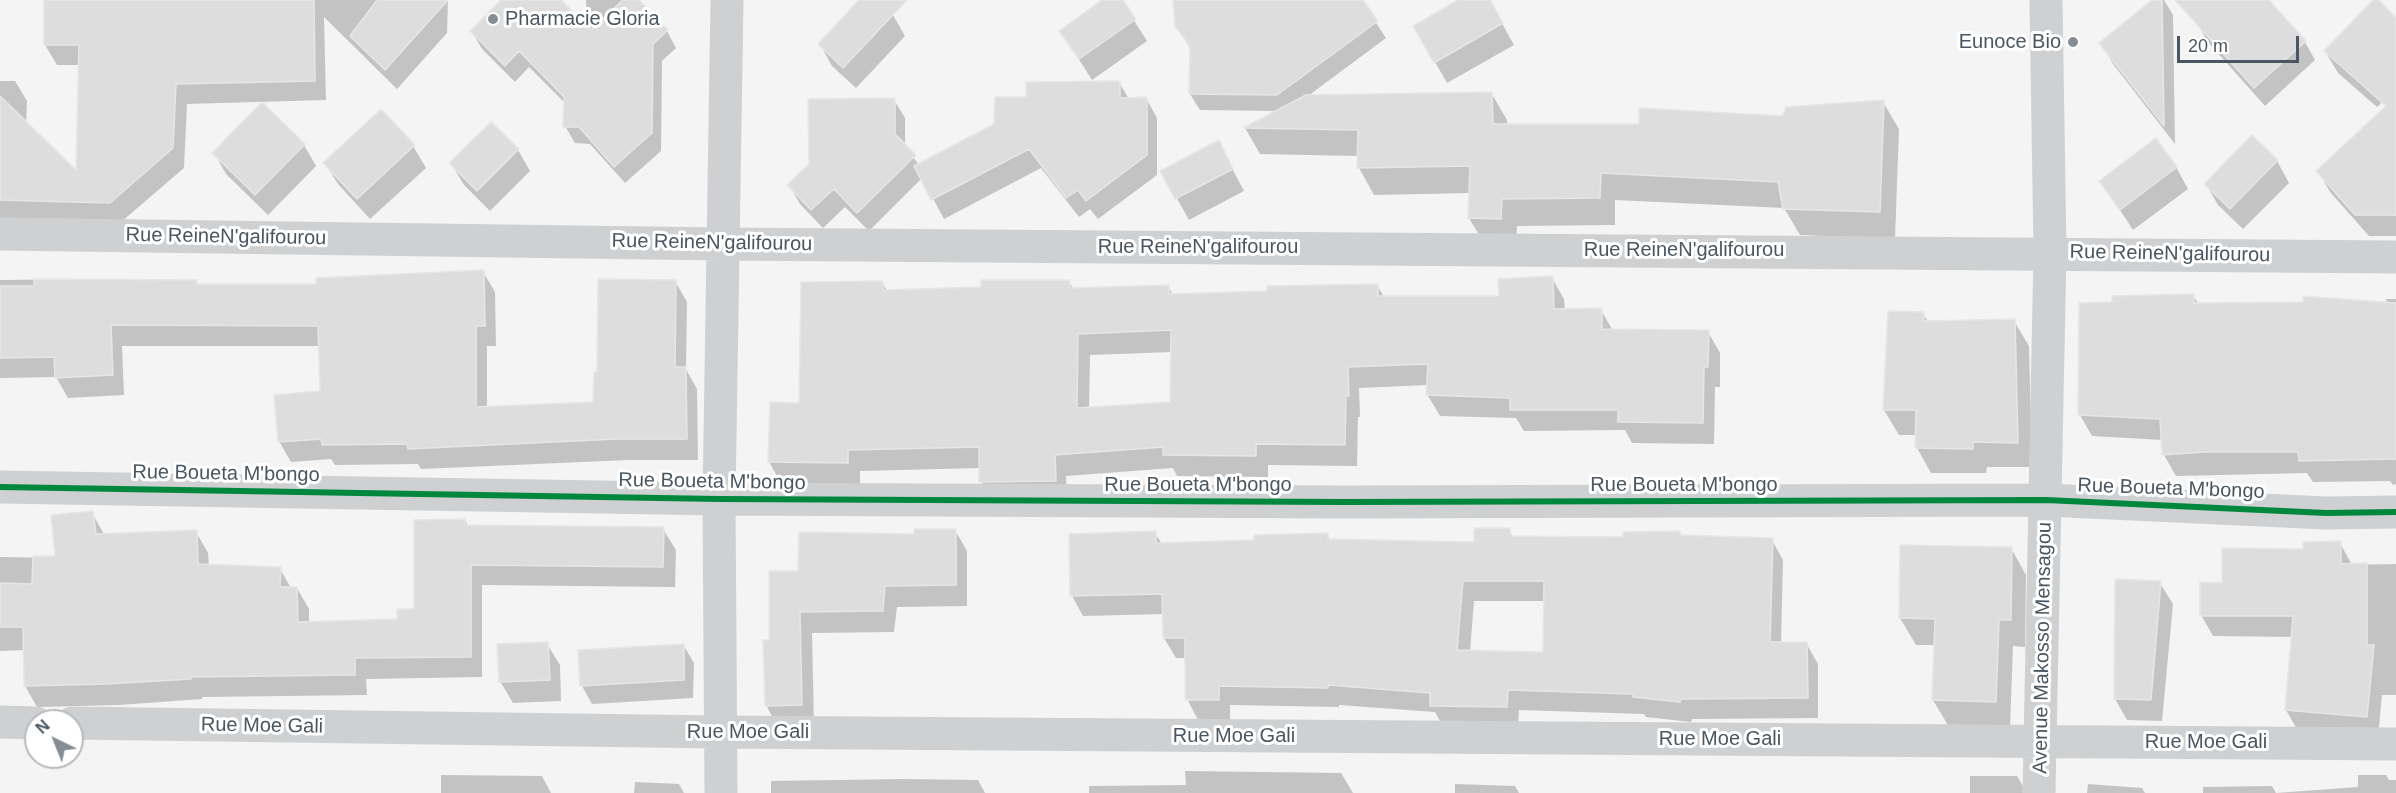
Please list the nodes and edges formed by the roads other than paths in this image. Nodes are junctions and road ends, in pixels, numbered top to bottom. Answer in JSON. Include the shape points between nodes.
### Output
{"nodes":[{"id":1,"x":727,"y":0,"type":"edge"},
{"id":2,"x":2046,"y":0,"type":"edge"},
{"id":3,"x":0,"y":234,"type":"edge"},
{"id":4,"x":723,"y":244,"type":"junction"},
{"id":5,"x":2050,"y":252,"type":"junction"},
{"id":6,"x":2396,"y":257,"type":"edge"},
{"id":7,"x":0,"y":487,"type":"edge"},
{"id":8,"x":719,"y":499,"type":"junction"},
{"id":9,"x":2046,"y":500,"type":"junction"},
{"id":10,"x":2396,"y":512,"type":"edge"},
{"id":11,"x":0,"y":722,"type":"edge"},
{"id":12,"x":24,"y":723,"type":"edge"},
{"id":13,"x":84,"y":723,"type":"edge"},
{"id":14,"x":720,"y":732,"type":"junction"},
{"id":15,"x":2041,"y":741,"type":"junction"},
{"id":16,"x":2396,"y":744,"type":"edge"},
{"id":17,"x":721,"y":793,"type":"edge"},
{"id":18,"x":2039,"y":793,"type":"edge"}],
"edges":[{"from":1,"to":4,"type":"street"},
{"from":2,"to":5,"type":"street","name":"Avenue Makosso Mensagou"},
{"from":3,"to":4,"type":"street","name":"Rue ReineN'galifourou"},
{"from":4,"to":5,"type":"street","name":"Rue ReineN'galifourou"},
{"from":4,"to":8,"type":"street"},
{"from":5,"to":6,"type":"street","name":"Rue ReineN'galifourou"},
{"from":5,"to":9,"type":"street","name":"Avenue Makosso Mensagou"},
{"from":7,"to":8,"type":"street","name":"Rue Boueta M'bongo"},
{"from":8,"to":9,"type":"street","name":"Rue Boueta M'bongo"},
{"from":8,"to":14,"type":"street"},
{"from":9,"to":10,"type":"street","name":"Rue Boueta M'bongo","via":[[2326,513]]},
{"from":9,"to":15,"type":"street","name":"Avenue Makosso Mensagou"},
{"from":11,"to":12,"type":"street"},
{"from":13,"to":14,"type":"street","name":"Rue Moe Gali"},
{"from":14,"to":15,"type":"street","name":"Rue Moe Gali"},
{"from":14,"to":17,"type":"street"},
{"from":15,"to":16,"type":"street","name":"Rue Moe Gali"},
{"from":15,"to":18,"type":"street","name":"Avenue Makosso Mensagou"}]}
